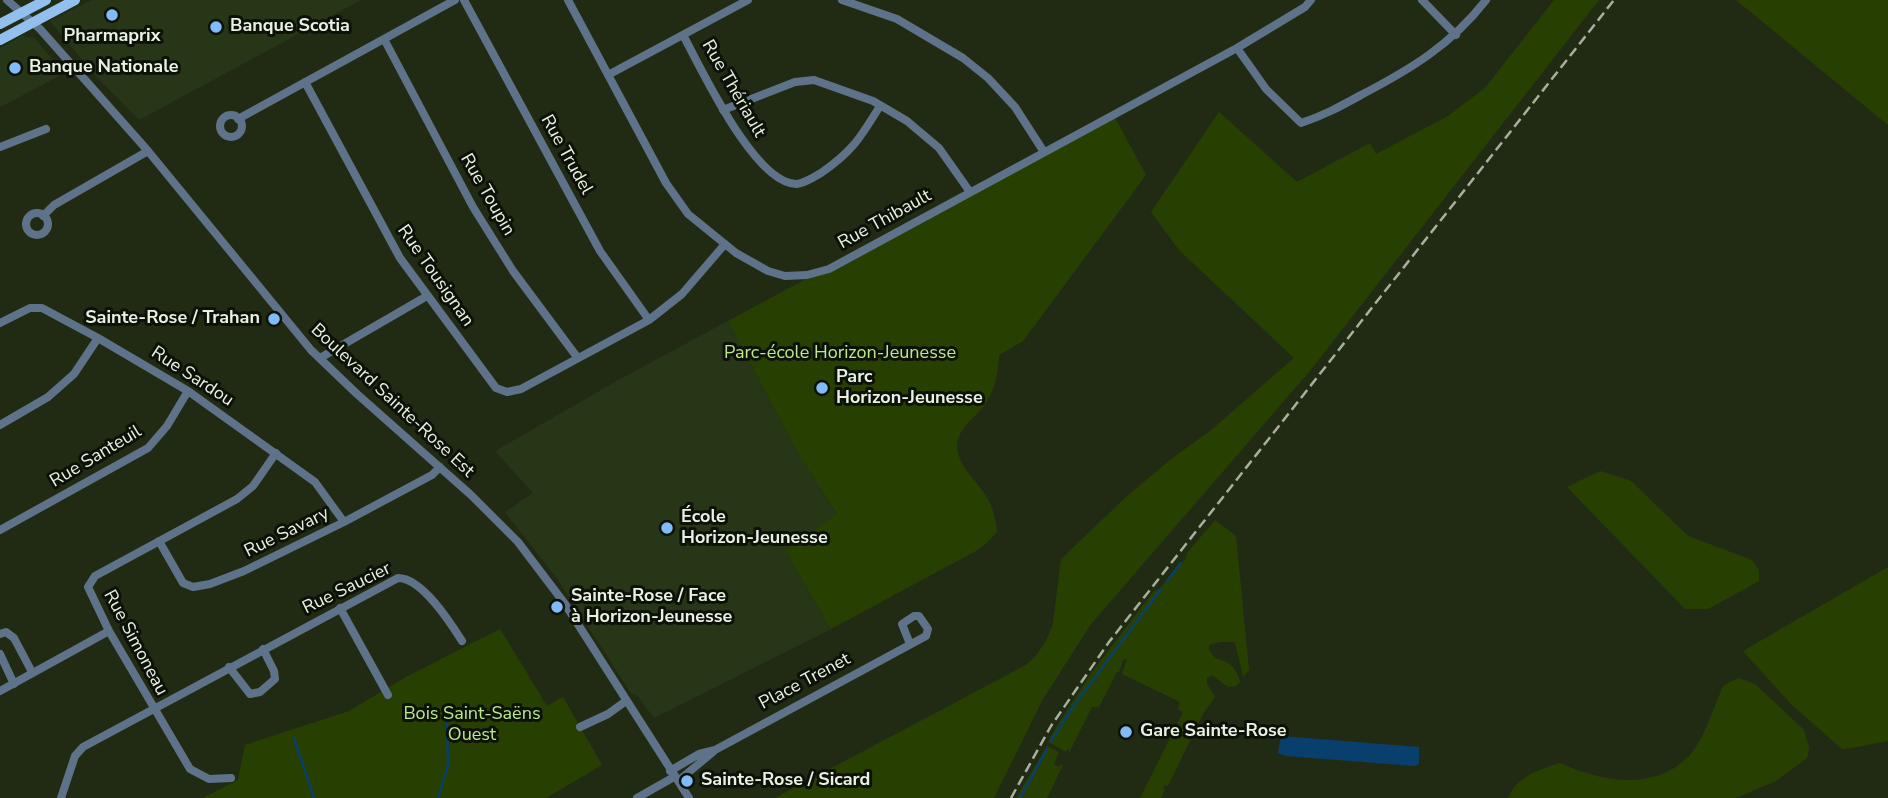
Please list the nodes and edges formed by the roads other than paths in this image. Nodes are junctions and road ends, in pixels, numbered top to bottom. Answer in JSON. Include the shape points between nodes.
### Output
{"nodes":[{"id":1,"x":7,"y":0,"type":"edge"},
{"id":2,"x":46,"y":0,"type":"edge"},
{"id":3,"x":75,"y":0,"type":"edge"},
{"id":4,"x":455,"y":0,"type":"edge"},
{"id":5,"x":464,"y":0,"type":"edge"},
{"id":6,"x":568,"y":0,"type":"edge"},
{"id":7,"x":748,"y":0,"type":"edge"},
{"id":8,"x":842,"y":0,"type":"edge"},
{"id":9,"x":1311,"y":0,"type":"edge"},
{"id":10,"x":1422,"y":0,"type":"edge"},
{"id":11,"x":1486,"y":0,"type":"edge"},
{"id":12,"x":21,"y":13,"type":"junction"},
{"id":13,"x":32,"y":23,"type":"junction"},
{"id":14,"x":0,"y":24,"type":"edge"},
{"id":15,"x":683,"y":35,"type":"junction"},
{"id":16,"x":1456,"y":35,"type":"junction"},
{"id":17,"x":384,"y":39,"type":"junction"},
{"id":18,"x":0,"y":40,"type":"edge"},
{"id":19,"x":1237,"y":48,"type":"junction"},
{"id":20,"x":608,"y":75,"type":"junction"},
{"id":21,"x":305,"y":82,"type":"junction"},
{"id":22,"x":880,"y":106,"type":"junction"},
{"id":23,"x":723,"y":110,"type":"junction"},
{"id":24,"x":239,"y":119,"type":"dead end"},
{"id":25,"x":46,"y":129,"type":"dead end"},
{"id":26,"x":0,"y":147,"type":"edge"},
{"id":27,"x":148,"y":151,"type":"junction"},
{"id":28,"x":1044,"y":152,"type":"junction"},
{"id":29,"x":970,"y":192,"type":"junction"},
{"id":30,"x":43,"y":216,"type":"dead end"},
{"id":31,"x":725,"y":244,"type":"junction"},
{"id":32,"x":427,"y":296,"type":"junction"},
{"id":33,"x":649,"y":320,"type":"junction"},
{"id":34,"x":0,"y":323,"type":"edge"},
{"id":35,"x":98,"y":338,"type":"junction"},
{"id":36,"x":578,"y":357,"type":"junction"},
{"id":37,"x":320,"y":358,"type":"junction"},
{"id":38,"x":188,"y":391,"type":"junction"},
{"id":39,"x":0,"y":425,"type":"edge"},
{"id":40,"x":276,"y":453,"type":"junction"},
{"id":41,"x":440,"y":467,"type":"junction"},
{"id":42,"x":344,"y":522,"type":"junction"},
{"id":43,"x":0,"y":530,"type":"edge"},
{"id":44,"x":159,"y":541,"type":"junction"},
{"id":45,"x":340,"y":608,"type":"junction"},
{"id":46,"x":109,"y":631,"type":"junction"},
{"id":47,"x":0,"y":634,"type":"edge"},
{"id":48,"x":463,"y":641,"type":"dead end"},
{"id":49,"x":911,"y":644,"type":"dead end"},
{"id":50,"x":263,"y":649,"type":"junction"},
{"id":51,"x":0,"y":654,"type":"edge"},
{"id":52,"x":229,"y":667,"type":"junction"},
{"id":53,"x":32,"y":672,"type":"junction"},
{"id":54,"x":13,"y":684,"type":"junction"},
{"id":55,"x":0,"y":691,"type":"edge"},
{"id":56,"x":388,"y":695,"type":"dead end"},
{"id":57,"x":626,"y":701,"type":"junction"},
{"id":58,"x":153,"y":710,"type":"junction"},
{"id":59,"x":580,"y":727,"type":"dead end"},
{"id":60,"x":715,"y":750,"type":"junction"},
{"id":61,"x":674,"y":776,"type":"junction"},
{"id":62,"x":231,"y":778,"type":"dead end"},
{"id":63,"x":61,"y":798,"type":"edge"},
{"id":64,"x":637,"y":798,"type":"edge"},
{"id":65,"x":689,"y":798,"type":"edge"}],
"edges":[{"from":1,"to":12,"type":"street","name":"Boulevard Sainte-Rose Est"},
{"from":2,"to":12,"type":"main road"},
{"from":3,"to":13,"type":"main road"},
{"from":4,"to":17,"type":"street"},
{"from":5,"to":33,"type":"street","name":"Rue Trudel","via":[[600,251]]},
{"from":6,"to":20,"type":"street","name":"Rue Thibault"},
{"from":7,"to":15,"type":"street"},
{"from":8,"to":28,"type":"street","via":[[897,19],[962,58],[1014,107]]},
{"from":9,"to":19,"type":"street","name":"Rue Thibault"},
{"from":10,"to":16,"type":"street"},
{"from":11,"to":16,"type":"street"},
{"from":12,"to":13,"type":"street","name":"Boulevard Sainte-Rose Est"},
{"from":12,"to":14,"type":"main road"},
{"from":13,"to":18,"type":"main road"},
{"from":13,"to":27,"type":"street","name":"Boulevard Sainte-Rose Est"},
{"from":15,"to":20,"type":"street"},
{"from":15,"to":23,"type":"street","name":"Rue Thériault"},
{"from":16,"to":19,"type":"street","via":[[1410,69],[1319,118],[1301,123],[1266,89]]},
{"from":17,"to":21,"type":"street"},
{"from":17,"to":36,"type":"street","name":"Rue Toupin","via":[[473,207],[513,271]]},
{"from":19,"to":28,"type":"street","name":"Rue Thibault"},
{"from":20,"to":31,"type":"street","name":"Rue Thibault","via":[[666,183],[688,214]]},
{"from":21,"to":24,"type":"street"},
{"from":21,"to":32,"type":"street","name":"Rue Tousignan","via":[[397,253]]},
{"from":22,"to":23,"type":"street","via":[[814,80],[794,82]]},
{"from":22,"to":23,"type":"street","name":"Rue Thériault","via":[[844,157],[799,184],[785,182],[761,164]]},
{"from":22,"to":29,"type":"street","via":[[939,148]]},
{"from":25,"to":26,"type":"street"},
{"from":27,"to":30,"type":"street","via":[[54,205]]},
{"from":27,"to":37,"type":"street","name":"Boulevard Sainte-Rose Est"},
{"from":28,"to":29,"type":"street","name":"Rue Thibault"},
{"from":29,"to":31,"type":"street","name":"Rue Thibault","via":[[829,269],[807,275],[768,271]]},
{"from":31,"to":33,"type":"street","name":"Rue Tousignan","via":[[682,294]]},
{"from":32,"to":36,"type":"street","name":"Rue Tousignan","via":[[496,388],[507,392],[521,389]]},
{"from":32,"to":37,"type":"street"},
{"from":33,"to":36,"type":"street","name":"Rue Tousignan"},
{"from":34,"to":35,"type":"street","name":"Rue Sardou","via":[[30,308],[41,308]]},
{"from":35,"to":38,"type":"street","name":"Rue Sardou"},
{"from":35,"to":39,"type":"street","via":[[74,374],[48,397]]},
{"from":37,"to":41,"type":"street","name":"Boulevard Sainte-Rose Est"},
{"from":38,"to":40,"type":"street","name":"Rue Sardou"},
{"from":38,"to":43,"type":"street","name":"Rue Santeuil","via":[[148,449]]},
{"from":40,"to":42,"type":"street","name":"Rue Sardou","via":[[316,482]]},
{"from":40,"to":44,"type":"street","name":"Rue Simoneau","via":[[253,486],[237,499]]},
{"from":41,"to":42,"type":"street","name":"Rue Savary"},
{"from":41,"to":57,"type":"street","name":"Boulevard Sainte-Rose Est","via":[[525,551],[570,611]]},
{"from":42,"to":44,"type":"street","name":"Rue Savary","via":[[244,571],[193,586],[183,583]]},
{"from":44,"to":46,"type":"street","name":"Rue Simoneau","via":[[95,576],[88,587]]},
{"from":45,"to":48,"type":"street","name":"Rue Saucier","via":[[406,578],[447,617]]},
{"from":45,"to":50,"type":"street","name":"Rue Saucier"},
{"from":45,"to":56,"type":"street"},
{"from":46,"to":53,"type":"street"},
{"from":46,"to":58,"type":"street","name":"Rue Simoneau"},
{"from":47,"to":53,"type":"street","via":[[6,632],[14,638]]},
{"from":49,"to":60,"type":"street","name":"Place Trenet"},
{"from":50,"to":52,"type":"street","name":"Rue Saucier"},
{"from":50,"to":52,"type":"street","via":[[275,679],[260,692],[250,694]]},
{"from":51,"to":54,"type":"street"},
{"from":52,"to":58,"type":"street","name":"Rue Saucier"},
{"from":53,"to":54,"type":"street"},
{"from":54,"to":55,"type":"street"},
{"from":57,"to":59,"type":"street"},
{"from":57,"to":61,"type":"street","name":"Boulevard Sainte-Rose Est"},
{"from":58,"to":62,"type":"street","name":"Rue Simoneau","via":[[190,769],[209,779]]},
{"from":58,"to":63,"type":"street","name":"Rue Saucier","via":[[83,747],[75,756]]},
{"from":60,"to":61,"type":"street","name":"Place Trenet","via":[[703,762]]},
{"from":60,"to":61,"type":"street","name":"Place Trenet","via":[[699,754]]},
{"from":61,"to":64,"type":"street"},
{"from":61,"to":65,"type":"street","name":"Boulevard Sainte-Rose Est"}]}
